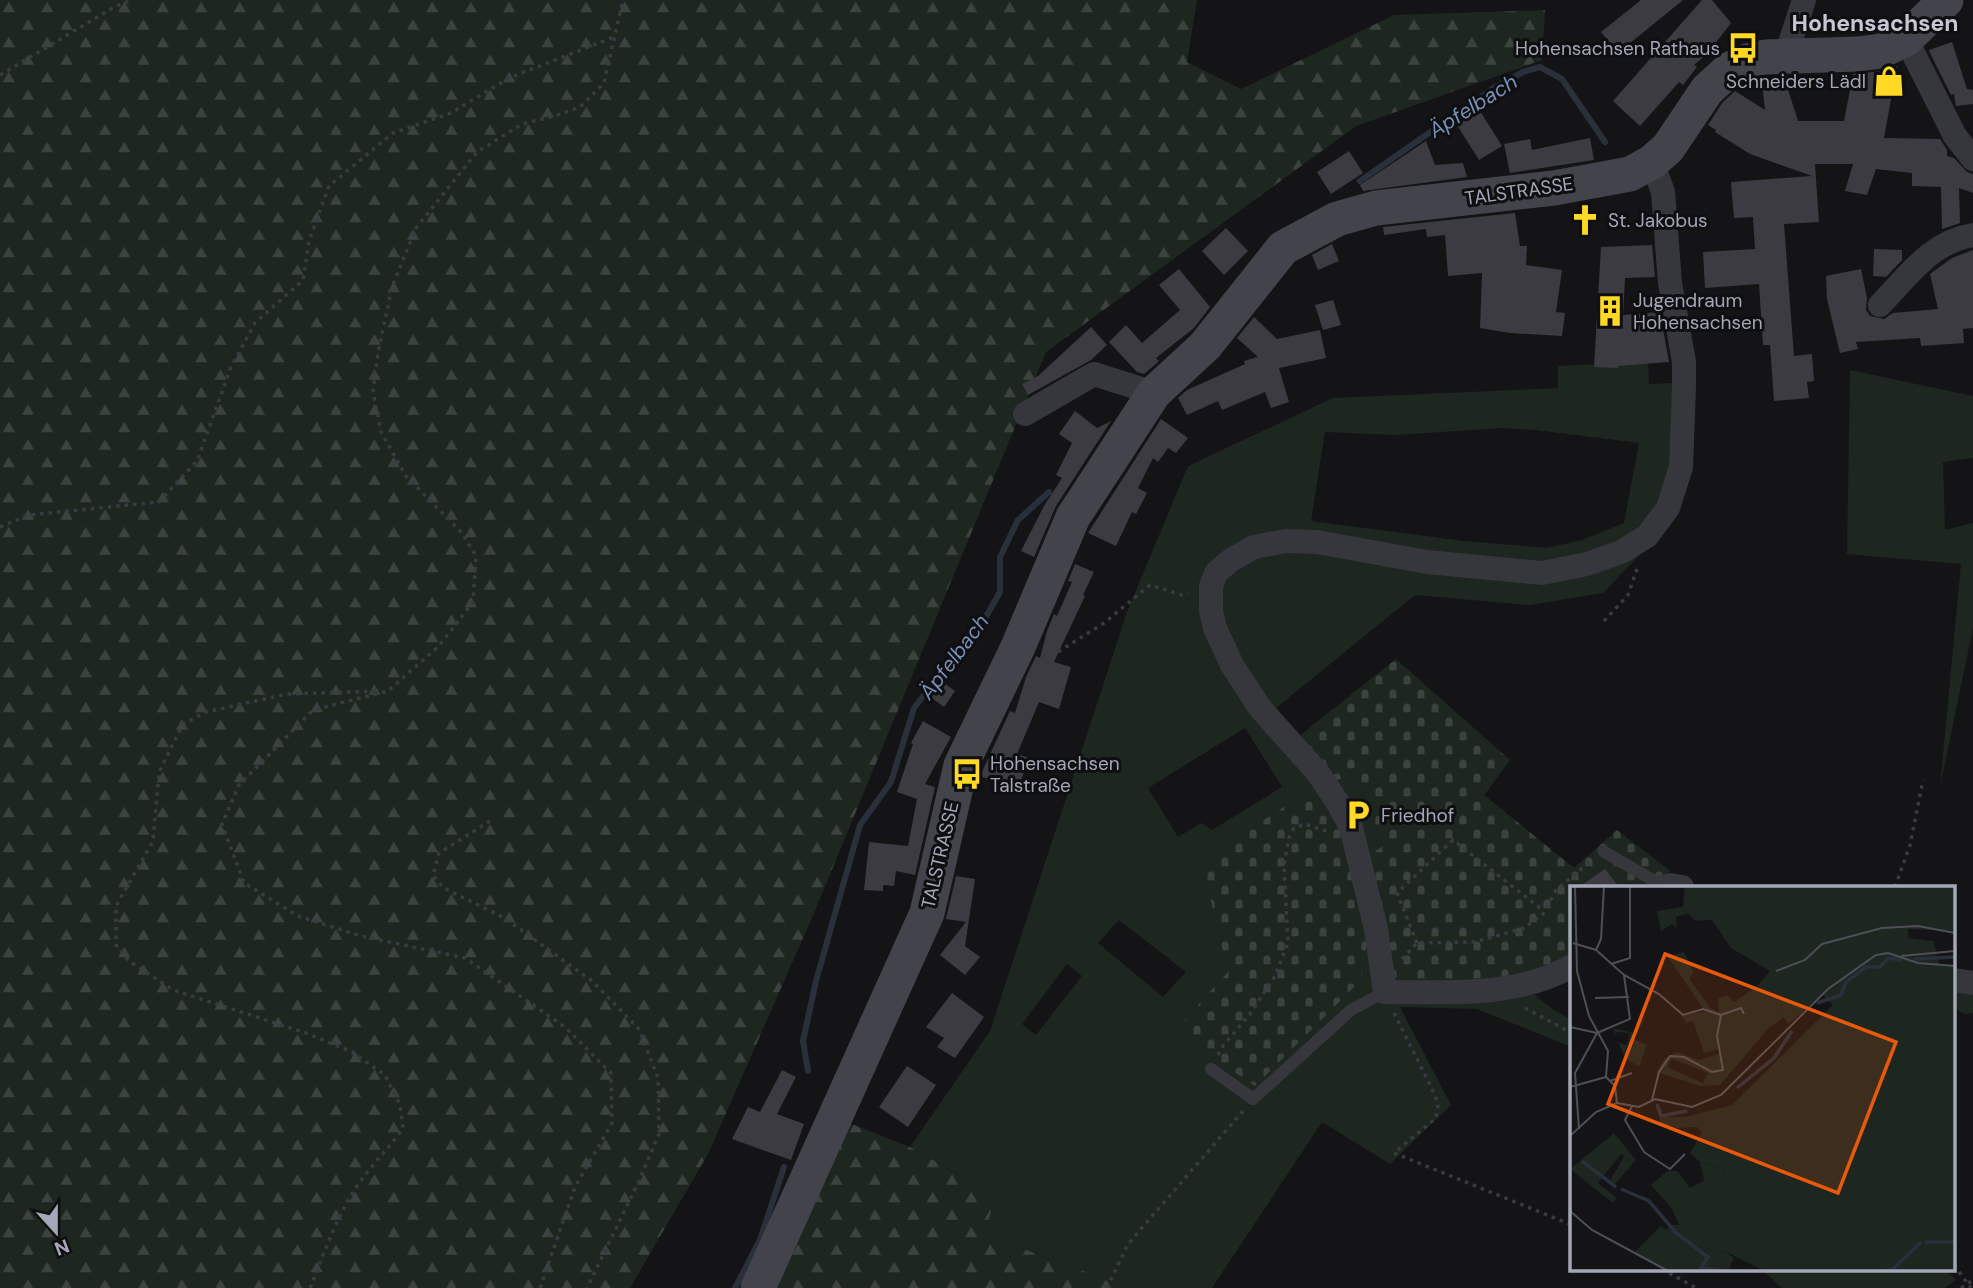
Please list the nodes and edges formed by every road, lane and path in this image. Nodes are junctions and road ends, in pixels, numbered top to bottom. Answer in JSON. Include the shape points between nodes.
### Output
{"nodes":[{"id":1,"x":132,"y":0,"type":"edge"},
{"id":2,"x":622,"y":0,"type":"edge"},
{"id":3,"x":1804,"y":0,"type":"edge"},
{"id":4,"x":1946,"y":0,"type":"edge"},
{"id":5,"x":614,"y":37,"type":"junction"},
{"id":6,"x":1906,"y":39,"type":"junction"},
{"id":7,"x":1786,"y":55,"type":"junction"},
{"id":8,"x":0,"y":75,"type":"edge"},
{"id":9,"x":1973,"y":159,"type":"edge"},
{"id":10,"x":1652,"y":162,"type":"junction"},
{"id":11,"x":1973,"y":235,"type":"edge"},
{"id":12,"x":1880,"y":305,"type":"dead end"},
{"id":13,"x":1154,"y":393,"type":"junction"},
{"id":14,"x":1025,"y":414,"type":"dead end"},
{"id":15,"x":0,"y":527,"type":"edge"},
{"id":16,"x":1643,"y":539,"type":"junction"},
{"id":17,"x":1211,"y":586,"type":"junction"},
{"id":18,"x":1604,"y":621,"type":"dead end"},
{"id":19,"x":1050,"y":657,"type":"dead end"},
{"id":20,"x":388,"y":691,"type":"junction"},
{"id":21,"x":1923,"y":780,"type":"dead end"},
{"id":22,"x":490,"y":821,"type":"dead end"},
{"id":23,"x":1325,"y":830,"type":"dead end"},
{"id":24,"x":1603,"y":851,"type":"dead end"},
{"id":25,"x":1576,"y":873,"type":"dead end"},
{"id":26,"x":1673,"y":886,"type":"edge"},
{"id":27,"x":1895,"y":886,"type":"edge"},
{"id":28,"x":1544,"y":911,"type":"junction"},
{"id":29,"x":1417,"y":943,"type":"junction"},
{"id":30,"x":1570,"y":967,"type":"edge"},
{"id":31,"x":1955,"y":980,"type":"edge"},
{"id":32,"x":1973,"y":983,"type":"edge"},
{"id":33,"x":1384,"y":985,"type":"junction"},
{"id":34,"x":1504,"y":990,"type":"junction"},
{"id":35,"x":1570,"y":1032,"type":"edge"},
{"id":36,"x":1211,"y":1069,"type":"joint"},
{"id":37,"x":1253,"y":1099,"type":"junction"},
{"id":38,"x":1570,"y":1224,"type":"edge"},
{"id":39,"x":1955,"y":1266,"type":"edge"},
{"id":40,"x":1664,"y":1270,"type":"edge"},
{"id":41,"x":1973,"y":1280,"type":"edge"},
{"id":42,"x":1969,"y":1286,"type":"edge"},
{"id":43,"x":310,"y":1288,"type":"edge"},
{"id":44,"x":540,"y":1288,"type":"edge"},
{"id":45,"x":587,"y":1288,"type":"edge"},
{"id":46,"x":758,"y":1288,"type":"edge"},
{"id":47,"x":1107,"y":1288,"type":"edge"},
{"id":48,"x":1696,"y":1288,"type":"edge"},
{"id":49,"x":1961,"y":1288,"type":"edge"}],
"edges":[{"from":1,"to":8,"type":"path"},
{"from":2,"to":5,"type":"path"},
{"from":3,"to":7,"type":"street"},
{"from":4,"to":6,"type":"street"},
{"from":5,"to":15,"type":"path","via":[[509,78],[450,113],[393,133],[329,186],[309,241],[303,279],[255,323],[231,367],[197,461],[159,502],[29,516]]},
{"from":5,"to":20,"type":"path","via":[[604,83],[580,107],[522,124],[477,152],[416,228],[392,287],[373,391],[381,432],[406,475],[462,533],[476,556],[473,601],[439,646]]},
{"from":6,"to":7,"type":"street","name":"TALSTRASSE","via":[[1881,51]]},
{"from":6,"to":9,"type":"street","via":[[1955,136]]},
{"from":7,"to":10,"type":"street","name":"TALSTRASSE","via":[[1746,61],[1717,78],[1668,148]]},
{"from":10,"to":13,"type":"street","name":"TALSTRASSE","via":[[1630,174],[1554,188],[1376,208],[1337,219],[1283,248],[1205,346]]},
{"from":10,"to":16,"type":"street","via":[[1663,192],[1684,386],[1681,467],[1668,509]]},
{"from":11,"to":12,"type":"street","via":[[1939,246]]},
{"from":13,"to":14,"type":"street","via":[[1094,374]]},
{"from":13,"to":46,"type":"street","name":"TALSTRASSE","via":[[1073,517],[1018,648],[961,765],[927,913]]},
{"from":16,"to":17,"type":"street","via":[[1587,564],[1542,573],[1285,541],[1254,547],[1231,560],[1216,573]]},
{"from":16,"to":18,"type":"path","via":[[1628,595]]},
{"from":17,"to":19,"type":"path","via":[[1182,595],[1150,585],[1104,624]]},
{"from":17,"to":33,"type":"street","via":[[1215,628],[1232,665],[1260,708],[1318,773],[1351,827],[1376,929]]},
{"from":20,"to":43,"type":"path","via":[[287,694],[206,712],[183,724],[159,772],[153,841],[116,906],[116,945],[129,961],[173,990],[306,1033],[352,1052],[385,1075],[400,1105],[403,1128],[361,1180]]},
{"from":20,"to":44,"type":"path","via":[[313,709],[240,785],[222,824],[244,883],[298,916],[361,936],[465,958],[565,1027],[611,1073],[612,1123],[575,1187]]},
{"from":21,"to":27,"type":"path","via":[[1910,845]]},
{"from":22,"to":45,"type":"path","via":[[439,853],[433,876],[444,888],[506,919],[592,981],[639,1029],[658,1078],[659,1134]]},
{"from":23,"to":36,"type":"path","via":[[1305,824],[1294,828],[1289,838],[1284,865],[1288,943],[1275,976]]},
{"from":24,"to":26,"type":"lane","via":[[1651,879]]},
{"from":25,"to":28,"type":"path","via":[[1556,890]]},
{"from":28,"to":29,"type":"path","via":[[1524,928],[1475,942]]},
{"from":28,"to":29,"type":"path","via":[[1453,839],[1397,893]]},
{"from":29,"to":33,"type":"path"},
{"from":30,"to":34,"type":"street"},
{"from":31,"to":32,"type":"street"},
{"from":33,"to":34,"type":"street"},
{"from":33,"to":37,"type":"lane"},
{"from":33,"to":38,"type":"path","via":[[1403,1036],[1438,1105],[1436,1118],[1394,1153]]},
{"from":34,"to":35,"type":"path","via":[[1517,1004]]},
{"from":36,"to":37,"type":"lane"},
{"from":37,"to":47,"type":"path","via":[[1128,1244]]},
{"from":39,"to":42,"type":"path"},
{"from":40,"to":48,"type":"path"},
{"from":41,"to":42,"type":"path"},
{"from":42,"to":49,"type":"path"}]}
